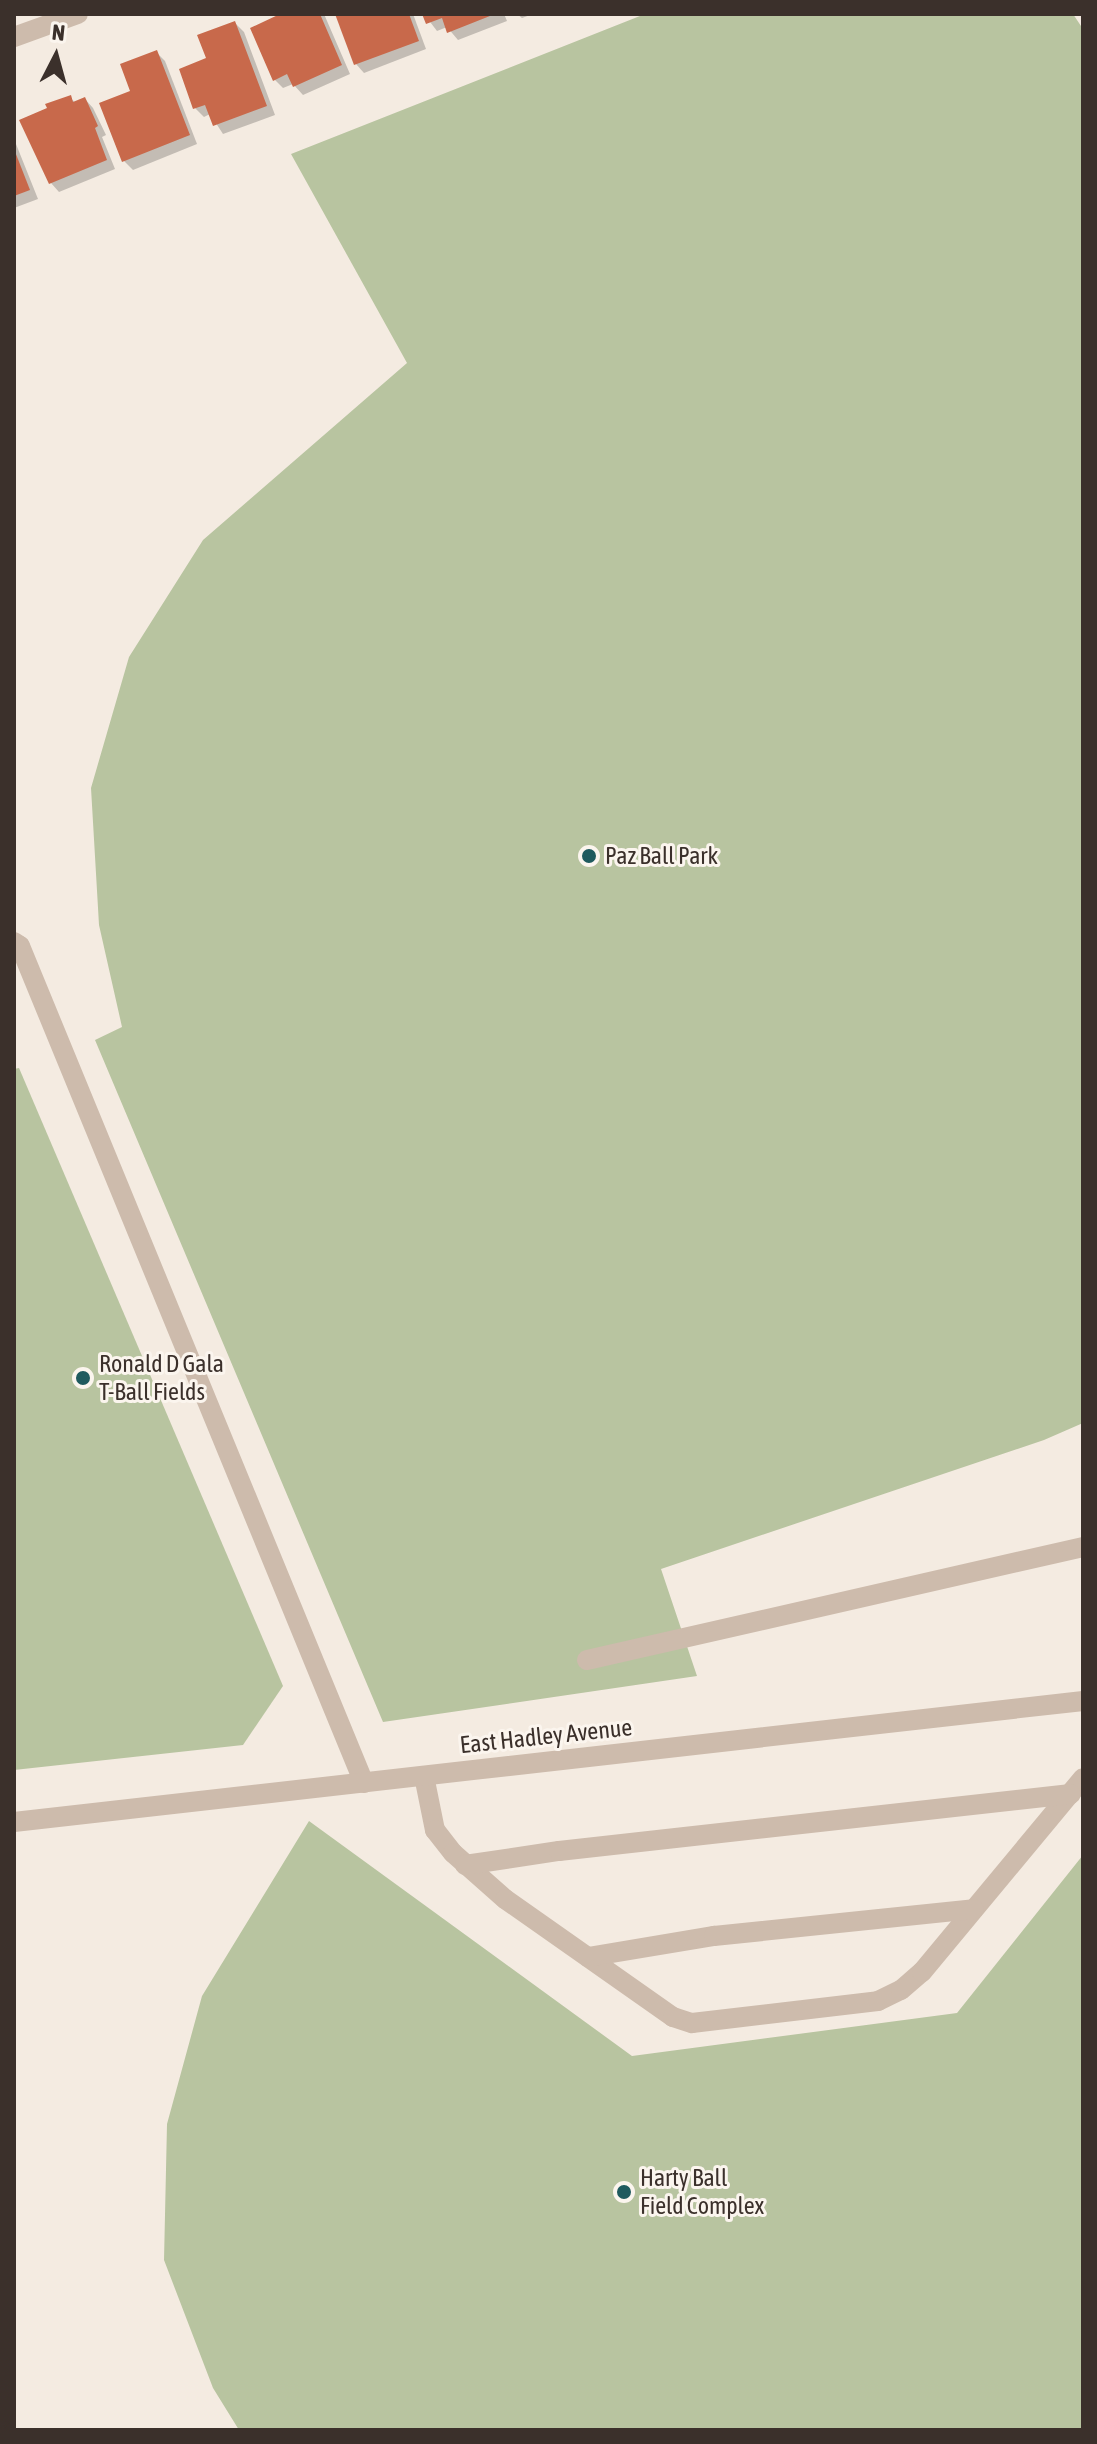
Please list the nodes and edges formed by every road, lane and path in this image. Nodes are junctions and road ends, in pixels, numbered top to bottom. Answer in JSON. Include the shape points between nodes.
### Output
{"nodes":[{"id":1,"x":78,"y":14,"type":"edge"},
{"id":2,"x":14,"y":37,"type":"edge"},
{"id":3,"x":14,"y":942,"type":"edge"},
{"id":4,"x":1083,"y":1547,"type":"edge"},
{"id":5,"x":587,"y":1660,"type":"dead end"},
{"id":6,"x":1083,"y":1701,"type":"edge"},
{"id":7,"x":424,"y":1776,"type":"junction"},
{"id":8,"x":364,"y":1783,"type":"junction"},
{"id":9,"x":1077,"y":1786,"type":"edge"},
{"id":10,"x":14,"y":1822,"type":"edge"},
{"id":11,"x":465,"y":1865,"type":"junction"},
{"id":12,"x":974,"y":1909,"type":"junction"},
{"id":13,"x":588,"y":1957,"type":"junction"}],
"edges":[{"from":1,"to":2,"type":"street"},
{"from":3,"to":8,"type":"street","via":[[20,946]]},
{"from":4,"to":5,"type":"street"},
{"from":6,"to":7,"type":"street","name":"East Hadley Avenue"},
{"from":7,"to":8,"type":"street","name":"East Hadley Avenue"},
{"from":7,"to":11,"type":"street","via":[[435,1830]]},
{"from":8,"to":10,"type":"street","name":"East Hadley Avenue"},
{"from":9,"to":11,"type":"street"},
{"from":9,"to":12,"type":"street"},
{"from":11,"to":13,"type":"street"},
{"from":12,"to":13,"type":"street","via":[[714,1936]]},
{"from":12,"to":13,"type":"street","via":[[922,1972],[878,2001],[692,2023],[673,2017]]}]}
